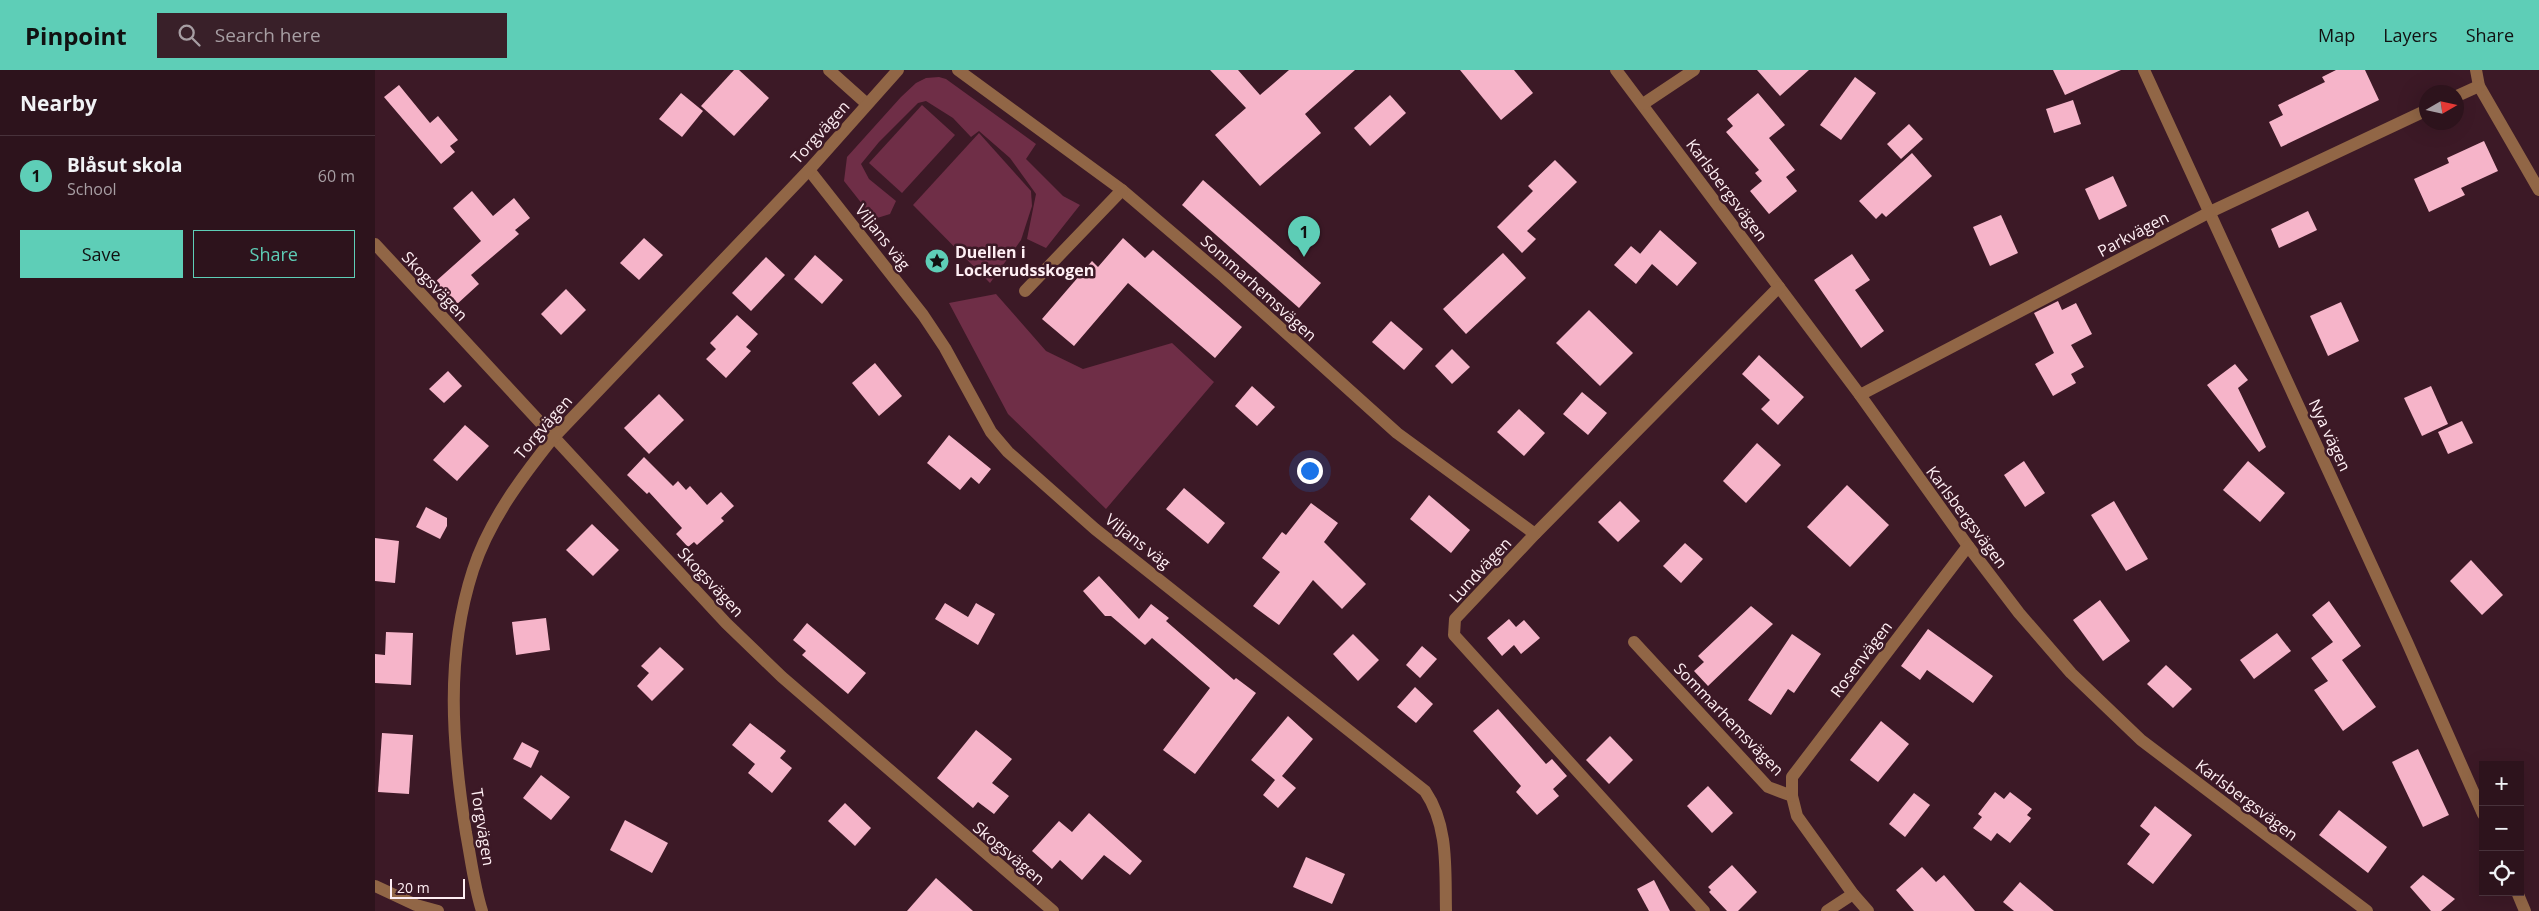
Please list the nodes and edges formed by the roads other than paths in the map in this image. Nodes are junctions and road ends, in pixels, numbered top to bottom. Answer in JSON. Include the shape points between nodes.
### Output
{"nodes":[{"id":1,"x":829,"y":70,"type":"edge"},
{"id":2,"x":898,"y":70,"type":"edge"},
{"id":3,"x":958,"y":70,"type":"edge"},
{"id":4,"x":1616,"y":70,"type":"edge"},
{"id":5,"x":1694,"y":70,"type":"edge"},
{"id":6,"x":2144,"y":70,"type":"edge"},
{"id":7,"x":2475,"y":70,"type":"edge"},
{"id":8,"x":2479,"y":86,"type":"junction"},
{"id":9,"x":2464,"y":93,"type":"edge"},
{"id":10,"x":867,"y":104,"type":"junction"},
{"id":11,"x":1643,"y":104,"type":"junction"},
{"id":12,"x":2419,"y":114,"type":"edge"},
{"id":13,"x":809,"y":170,"type":"junction"},
{"id":14,"x":1122,"y":190,"type":"junction"},
{"id":15,"x":2539,"y":190,"type":"edge"},
{"id":16,"x":2210,"y":212,"type":"junction"},
{"id":17,"x":375,"y":244,"type":"edge"},
{"id":18,"x":1779,"y":286,"type":"junction"},
{"id":19,"x":1025,"y":291,"type":"dead end"},
{"id":20,"x":1860,"y":395,"type":"junction"},
{"id":21,"x":553,"y":438,"type":"junction"},
{"id":22,"x":1535,"y":534,"type":"junction"},
{"id":23,"x":1967,"y":546,"type":"junction"},
{"id":24,"x":1634,"y":642,"type":"dead end"},
{"id":25,"x":1792,"y":796,"type":"junction"},
{"id":26,"x":2479,"y":806,"type":"edge"},
{"id":27,"x":375,"y":886,"type":"edge"},
{"id":28,"x":1853,"y":894,"type":"junction"},
{"id":29,"x":2519,"y":896,"type":"edge"},
{"id":30,"x":438,"y":911,"type":"edge"},
{"id":31,"x":482,"y":911,"type":"edge"},
{"id":32,"x":1053,"y":911,"type":"edge"},
{"id":33,"x":1446,"y":911,"type":"edge"},
{"id":34,"x":1704,"y":911,"type":"edge"},
{"id":35,"x":1827,"y":911,"type":"edge"},
{"id":36,"x":1868,"y":911,"type":"edge"},
{"id":37,"x":2367,"y":911,"type":"edge"},
{"id":38,"x":2525,"y":911,"type":"edge"}],
"edges":[{"from":1,"to":10,"type":"street"},
{"from":2,"to":10,"type":"street","name":"Torgvägen"},
{"from":3,"to":14,"type":"street","name":"Sommarhemsvägen"},
{"from":4,"to":11,"type":"street","name":"Karlsbergsvägen"},
{"from":5,"to":11,"type":"street"},
{"from":6,"to":16,"type":"street","name":"Nya vägen"},
{"from":7,"to":8,"type":"street"},
{"from":8,"to":9,"type":"street"},
{"from":8,"to":15,"type":"street"},
{"from":10,"to":13,"type":"street","name":"Torgvägen"},
{"from":11,"to":18,"type":"street","name":"Karlsbergsvägen"},
{"from":12,"to":16,"type":"street","name":"Parkvägen"},
{"from":13,"to":21,"type":"street","name":"Torgvägen"},
{"from":13,"to":33,"type":"street","name":"Viljans väg","via":[[923,315],[991,432],[1007,452],[1095,529],[1425,791],[1439,817],[1445,850]]},
{"from":14,"to":19,"type":"street"},
{"from":14,"to":22,"type":"street","name":"Sommarhemsvägen","via":[[1397,433]]},
{"from":16,"to":20,"type":"street","name":"Parkvägen"},
{"from":16,"to":26,"type":"street","name":"Nya vägen"},
{"from":17,"to":21,"type":"street","name":"Skogsvägen"},
{"from":18,"to":20,"type":"street","name":"Karlsbergsvägen"},
{"from":18,"to":22,"type":"street","name":"Lundvägen"},
{"from":20,"to":23,"type":"street","name":"Karlsbergsvägen"},
{"from":21,"to":31,"type":"street","name":"Torgvägen","via":[[517,484],[491,529],[474,569],[461,613],[455,654],[455,753]]},
{"from":21,"to":32,"type":"street","name":"Skogsvägen","via":[[726,623],[782,677]]},
{"from":22,"to":34,"type":"street","name":"Lundvägen","via":[[1455,619],[1454,635]]},
{"from":23,"to":25,"type":"street","name":"Rosenvägen","via":[[1792,776]]},
{"from":23,"to":37,"type":"street","name":"Karlsbergsvägen","via":[[2071,673],[2141,740]]},
{"from":24,"to":25,"type":"street","name":"Sommarhemsvägen","via":[[1768,787]]},
{"from":25,"to":28,"type":"street","via":[[1797,816]]},
{"from":27,"to":30,"type":"street","via":[[416,905]]},
{"from":28,"to":35,"type":"street"},
{"from":28,"to":36,"type":"street"},
{"from":29,"to":38,"type":"street"}]}
